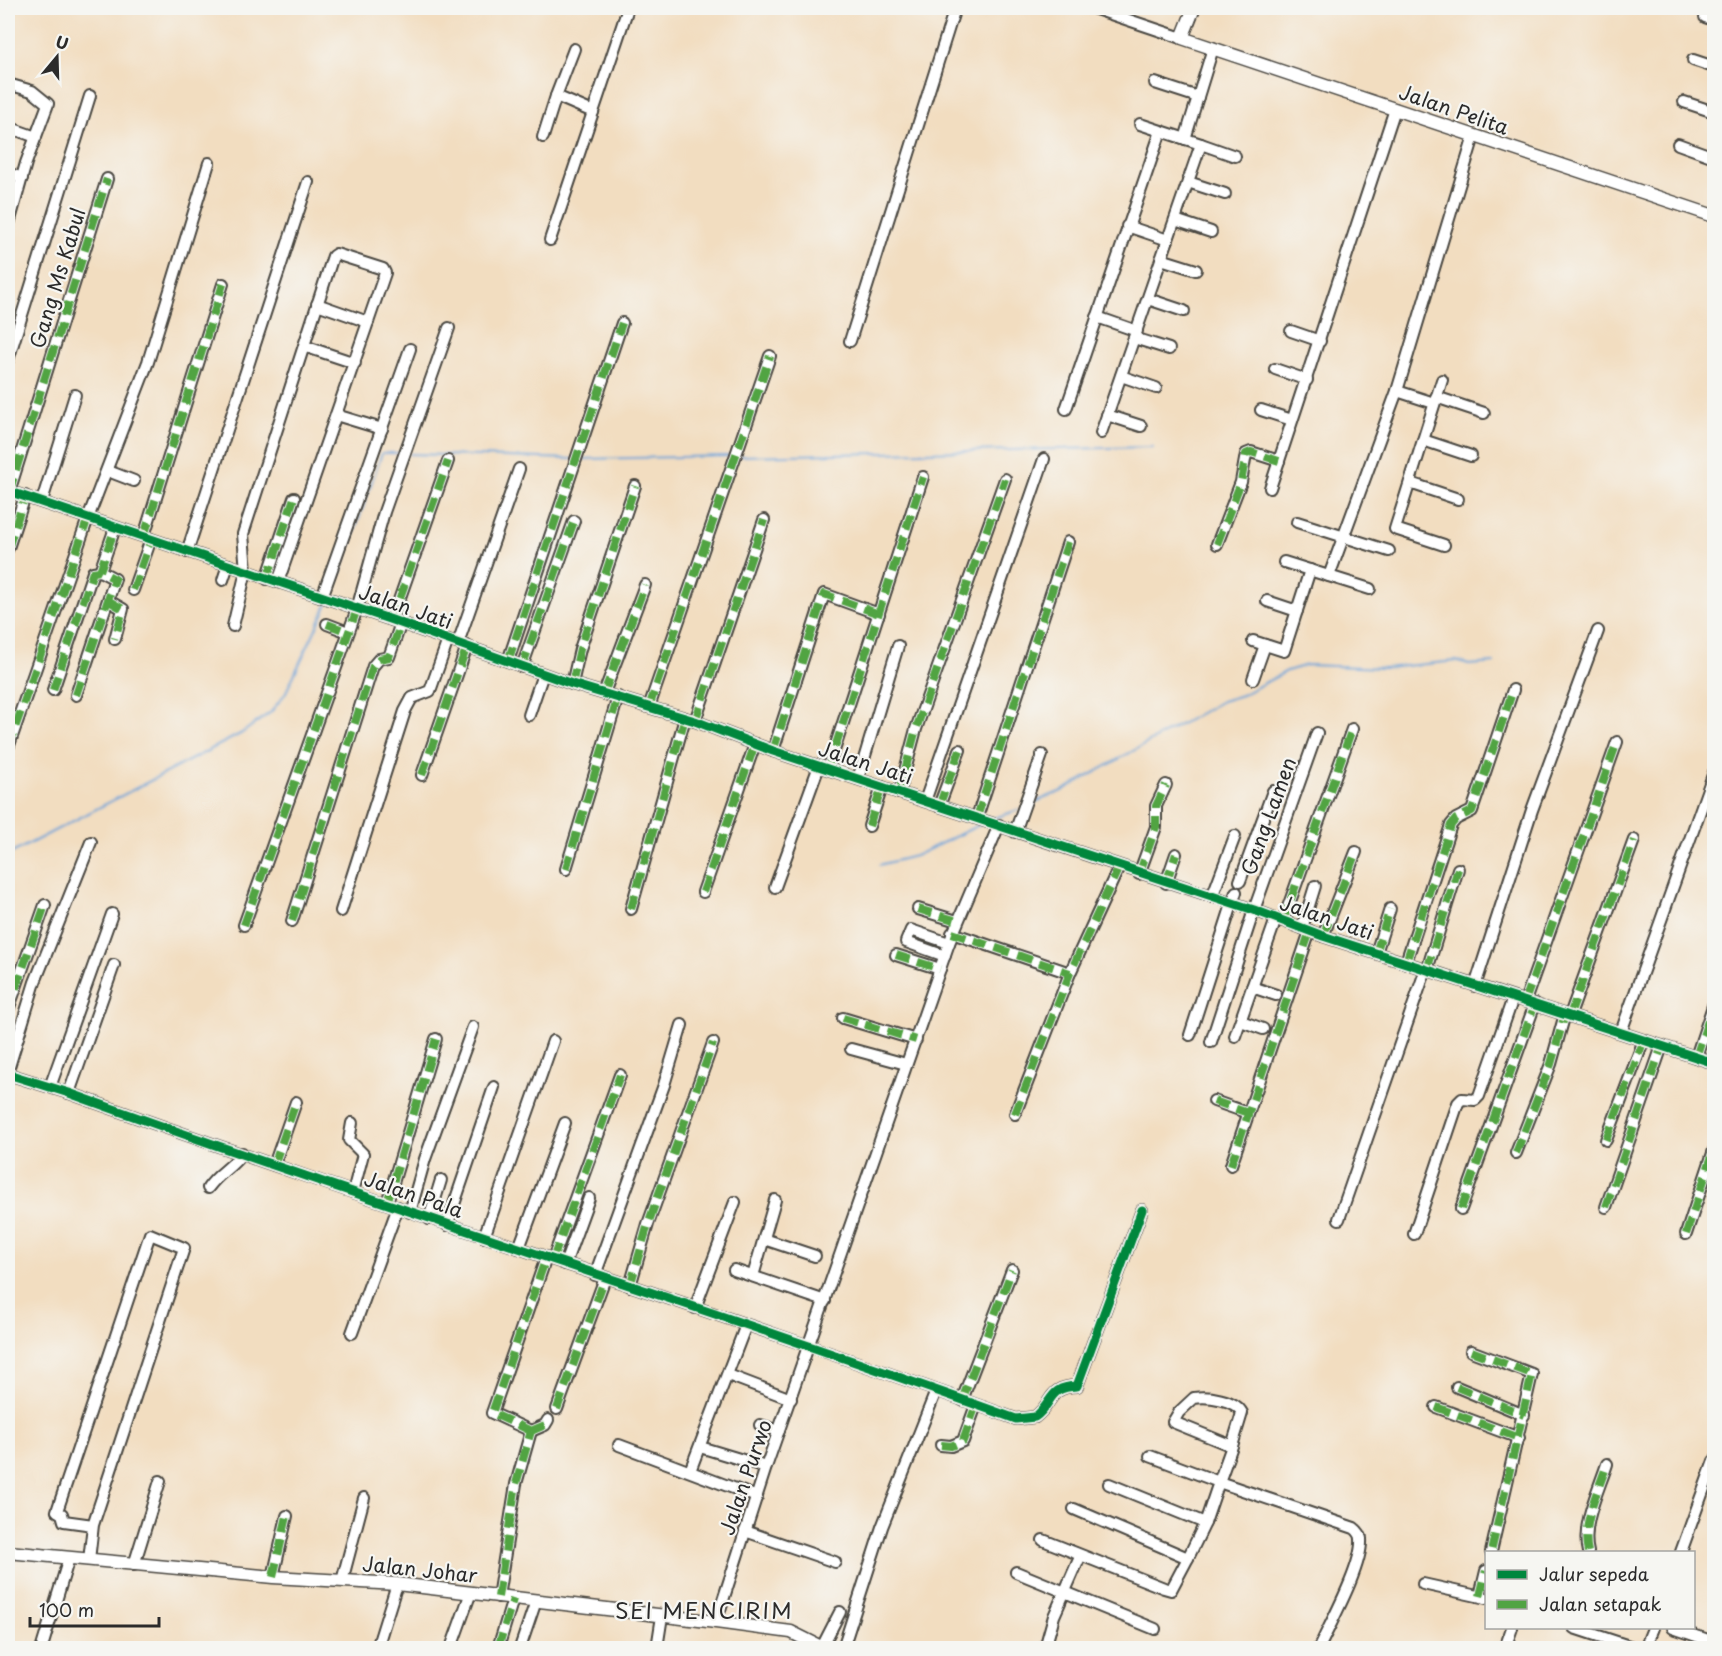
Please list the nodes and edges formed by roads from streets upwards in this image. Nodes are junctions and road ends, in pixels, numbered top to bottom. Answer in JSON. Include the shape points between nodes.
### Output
{"nodes":[{"id":1,"x":628,"y":8,"type":"edge"},
{"id":2,"x":955,"y":8,"type":"edge"},
{"id":3,"x":1093,"y":8,"type":"edge"},
{"id":4,"x":1194,"y":8,"type":"edge"},
{"id":5,"x":1182,"y":38,"type":"junction"},
{"id":6,"x":1213,"y":48,"type":"junction"},
{"id":7,"x":574,"y":49,"type":"dead end"},
{"id":8,"x":1693,"y":60,"type":"dead end"},
{"id":9,"x":1714,"y":67,"type":"edge"},
{"id":10,"x":1155,"y":83,"type":"dead end"},
{"id":11,"x":8,"y":84,"type":"edge"},
{"id":12,"x":90,"y":96,"type":"dead end"},
{"id":13,"x":556,"y":96,"type":"junction"},
{"id":14,"x":1198,"y":97,"type":"junction"},
{"id":15,"x":1683,"y":102,"type":"dead end"},
{"id":16,"x":1395,"y":109,"type":"junction"},
{"id":17,"x":593,"y":112,"type":"junction"},
{"id":18,"x":1714,"y":112,"type":"edge"},
{"id":19,"x":1140,"y":124,"type":"dead end"},
{"id":20,"x":8,"y":127,"type":"edge"},
{"id":21,"x":1161,"y":131,"type":"junction"},
{"id":22,"x":1474,"y":136,"type":"junction"},
{"id":23,"x":36,"y":137,"type":"junction"},
{"id":24,"x":543,"y":137,"type":"dead end"},
{"id":25,"x":1185,"y":139,"type":"junction"},
{"id":26,"x":1200,"y":144,"type":"junction"},
{"id":27,"x":1678,"y":144,"type":"dead end"},
{"id":28,"x":1235,"y":156,"type":"dead end"},
{"id":29,"x":1714,"y":157,"type":"edge"},
{"id":30,"x":210,"y":163,"type":"dead end"},
{"id":31,"x":8,"y":173,"type":"edge"},
{"id":32,"x":22,"y":178,"type":"junction"},
{"id":33,"x":107,"y":179,"type":"dead end"},
{"id":34,"x":308,"y":182,"type":"dead end"},
{"id":35,"x":1188,"y":182,"type":"junction"},
{"id":36,"x":1225,"y":194,"type":"dead end"},
{"id":37,"x":1714,"y":216,"type":"edge"},
{"id":38,"x":1175,"y":220,"type":"junction"},
{"id":39,"x":8,"y":224,"type":"edge"},
{"id":40,"x":1127,"y":226,"type":"junction"},
{"id":41,"x":1211,"y":232,"type":"dead end"},
{"id":42,"x":550,"y":240,"type":"dead end"},
{"id":43,"x":1168,"y":240,"type":"junction"},
{"id":44,"x":1161,"y":259,"type":"junction"},
{"id":45,"x":1196,"y":270,"type":"dead end"},
{"id":46,"x":223,"y":284,"type":"dead end"},
{"id":47,"x":1148,"y":299,"type":"junction"},
{"id":48,"x":317,"y":304,"type":"junction"},
{"id":49,"x":1184,"y":311,"type":"dead end"},
{"id":50,"x":1097,"y":318,"type":"junction"},
{"id":51,"x":368,"y":322,"type":"junction"},
{"id":52,"x":622,"y":322,"type":"dead end"},
{"id":53,"x":449,"y":328,"type":"dead end"},
{"id":54,"x":1291,"y":331,"type":"dead end"},
{"id":55,"x":1135,"y":334,"type":"junction"},
{"id":56,"x":850,"y":341,"type":"dead end"},
{"id":57,"x":1320,"y":341,"type":"junction"},
{"id":58,"x":304,"y":346,"type":"junction"},
{"id":59,"x":410,"y":349,"type":"dead end"},
{"id":60,"x":1169,"y":349,"type":"dead end"},
{"id":61,"x":771,"y":356,"type":"dead end"},
{"id":62,"x":8,"y":360,"type":"edge"},
{"id":63,"x":355,"y":363,"type":"junction"},
{"id":64,"x":1275,"y":369,"type":"dead end"},
{"id":65,"x":1121,"y":376,"type":"junction"},
{"id":66,"x":1307,"y":380,"type":"junction"},
{"id":67,"x":1442,"y":380,"type":"dead end"},
{"id":68,"x":1156,"y":388,"type":"dead end"},
{"id":69,"x":1397,"y":391,"type":"junction"},
{"id":70,"x":75,"y":395,"type":"dead end"},
{"id":71,"x":1435,"y":400,"type":"junction"},
{"id":72,"x":1066,"y":409,"type":"dead end"},
{"id":73,"x":1261,"y":410,"type":"dead end"},
{"id":74,"x":1484,"y":413,"type":"dead end"},
{"id":75,"x":336,"y":415,"type":"junction"},
{"id":76,"x":1107,"y":416,"type":"junction"},
{"id":77,"x":1292,"y":420,"type":"junction"},
{"id":78,"x":1141,"y":426,"type":"dead end"},
{"id":79,"x":382,"y":429,"type":"junction"},
{"id":80,"x":1101,"y":433,"type":"dead end"},
{"id":81,"x":1423,"y":440,"type":"junction"},
{"id":82,"x":1471,"y":456,"type":"dead end"},
{"id":83,"x":1044,"y":459,"type":"dead end"},
{"id":84,"x":448,"y":461,"type":"dead end"},
{"id":85,"x":1279,"y":461,"type":"junction"},
{"id":86,"x":519,"y":469,"type":"dead end"},
{"id":87,"x":108,"y":471,"type":"junction"},
{"id":88,"x":923,"y":477,"type":"dead end"},
{"id":89,"x":1005,"y":479,"type":"dead end"},
{"id":90,"x":134,"y":481,"type":"dead end"},
{"id":91,"x":1410,"y":483,"type":"junction"},
{"id":92,"x":635,"y":486,"type":"dead end"},
{"id":93,"x":1270,"y":488,"type":"dead end"},
{"id":94,"x":8,"y":491,"type":"edge"},
{"id":95,"x":25,"y":496,"type":"junction"},
{"id":96,"x":294,"y":498,"type":"dead end"},
{"id":97,"x":1458,"y":498,"type":"dead end"},
{"id":98,"x":42,"y":501,"type":"junction"},
{"id":99,"x":88,"y":518,"type":"junction"},
{"id":100,"x":764,"y":520,"type":"dead end"},
{"id":101,"x":574,"y":521,"type":"dead end"},
{"id":102,"x":1297,"y":522,"type":"dead end"},
{"id":103,"x":115,"y":528,"type":"junction"},
{"id":104,"x":147,"y":537,"type":"junction"},
{"id":105,"x":1344,"y":537,"type":"junction"},
{"id":106,"x":1068,"y":542,"type":"dead end"},
{"id":107,"x":1217,"y":544,"type":"dead end"},
{"id":108,"x":1443,"y":545,"type":"dead end"},
{"id":109,"x":8,"y":548,"type":"edge"},
{"id":110,"x":1389,"y":551,"type":"dead end"},
{"id":111,"x":187,"y":552,"type":"junction"},
{"id":112,"x":1284,"y":562,"type":"dead end"},
{"id":113,"x":228,"y":565,"type":"junction"},
{"id":114,"x":1310,"y":570,"type":"junction"},
{"id":115,"x":246,"y":571,"type":"junction"},
{"id":116,"x":100,"y":572,"type":"junction"},
{"id":117,"x":1329,"y":576,"type":"junction"},
{"id":118,"x":223,"y":580,"type":"dead end"},
{"id":119,"x":273,"y":580,"type":"junction"},
{"id":120,"x":645,"y":585,"type":"dead end"},
{"id":121,"x":1370,"y":589,"type":"dead end"},
{"id":122,"x":133,"y":590,"type":"dead end"},
{"id":123,"x":324,"y":598,"type":"junction"},
{"id":124,"x":109,"y":600,"type":"junction"},
{"id":125,"x":1267,"y":601,"type":"dead end"},
{"id":126,"x":357,"y":609,"type":"junction"},
{"id":127,"x":1297,"y":611,"type":"junction"},
{"id":128,"x":879,"y":614,"type":"junction"},
{"id":129,"x":396,"y":621,"type":"junction"},
{"id":130,"x":327,"y":624,"type":"dead end"},
{"id":131,"x":233,"y":626,"type":"dead end"},
{"id":132,"x":1598,"y":631,"type":"dead end"},
{"id":133,"x":348,"y":632,"type":"junction"},
{"id":134,"x":115,"y":639,"type":"dead end"},
{"id":135,"x":1253,"y":641,"type":"dead end"},
{"id":136,"x":458,"y":643,"type":"junction"},
{"id":137,"x":1265,"y":645,"type":"junction"},
{"id":138,"x":898,"y":646,"type":"dead end"},
{"id":139,"x":508,"y":661,"type":"junction"},
{"id":140,"x":522,"y":667,"type":"junction"},
{"id":141,"x":543,"y":674,"type":"junction"},
{"id":142,"x":1253,"y":679,"type":"dead end"},
{"id":143,"x":572,"y":684,"type":"junction"},
{"id":144,"x":53,"y":690,"type":"dead end"},
{"id":145,"x":1513,"y":690,"type":"dead end"},
{"id":146,"x":604,"y":693,"type":"junction"},
{"id":147,"x":76,"y":695,"type":"dead end"},
{"id":148,"x":618,"y":697,"type":"junction"},
{"id":149,"x":649,"y":707,"type":"junction"},
{"id":150,"x":529,"y":715,"type":"dead end"},
{"id":151,"x":690,"y":720,"type":"junction"},
{"id":152,"x":1352,"y":729,"type":"dead end"},
{"id":153,"x":1317,"y":734,"type":"dead end"},
{"id":154,"x":1617,"y":742,"type":"dead end"},
{"id":155,"x":755,"y":744,"type":"junction"},
{"id":156,"x":8,"y":748,"type":"edge"},
{"id":157,"x":960,"y":750,"type":"dead end"},
{"id":158,"x":773,"y":751,"type":"junction"},
{"id":159,"x":1042,"y":755,"type":"dead end"},
{"id":160,"x":824,"y":767,"type":"junction"},
{"id":161,"x":1714,"y":772,"type":"edge"},
{"id":162,"x":422,"y":775,"type":"dead end"},
{"id":163,"x":858,"y":779,"type":"junction"},
{"id":164,"x":1166,"y":785,"type":"dead end"},
{"id":165,"x":882,"y":787,"type":"junction"},
{"id":166,"x":1273,"y":791,"type":"dead end"},
{"id":167,"x":899,"y":793,"type":"junction"},
{"id":168,"x":925,"y":801,"type":"junction"},
{"id":169,"x":939,"y":806,"type":"junction"},
{"id":170,"x":988,"y":821,"type":"junction"},
{"id":171,"x":869,"y":826,"type":"dead end"},
{"id":172,"x":1015,"y":832,"type":"junction"},
{"id":173,"x":1235,"y":836,"type":"dead end"},
{"id":174,"x":1634,"y":840,"type":"dead end"},
{"id":175,"x":91,"y":842,"type":"dead end"},
{"id":176,"x":1356,"y":852,"type":"dead end"},
{"id":177,"x":1176,"y":854,"type":"dead end"},
{"id":178,"x":1119,"y":867,"type":"junction"},
{"id":179,"x":566,"y":869,"type":"dead end"},
{"id":180,"x":1458,"y":869,"type":"dead end"},
{"id":181,"x":1139,"y":874,"type":"junction"},
{"id":182,"x":1166,"y":883,"type":"junction"},
{"id":183,"x":1315,"y":886,"type":"dead end"},
{"id":184,"x":776,"y":887,"type":"dead end"},
{"id":185,"x":703,"y":892,"type":"dead end"},
{"id":186,"x":1212,"y":897,"type":"junction"},
{"id":187,"x":1233,"y":903,"type":"junction"},
{"id":188,"x":45,"y":904,"type":"dead end"},
{"id":189,"x":631,"y":909,"type":"dead end"},
{"id":190,"x":918,"y":909,"type":"dead end"},
{"id":191,"x":1390,"y":909,"type":"dead end"},
{"id":192,"x":1254,"y":910,"type":"junction"},
{"id":193,"x":341,"y":911,"type":"dead end"},
{"id":194,"x":112,"y":914,"type":"dead end"},
{"id":195,"x":1279,"y":920,"type":"junction"},
{"id":196,"x":292,"y":921,"type":"dead end"},
{"id":197,"x":957,"y":921,"type":"junction"},
{"id":198,"x":244,"y":925,"type":"dead end"},
{"id":199,"x":1306,"y":929,"type":"junction"},
{"id":200,"x":1323,"y":936,"type":"junction"},
{"id":201,"x":950,"y":938,"type":"junction"},
{"id":202,"x":1376,"y":953,"type":"junction"},
{"id":203,"x":896,"y":955,"type":"dead end"},
{"id":204,"x":945,"y":956,"type":"junction"},
{"id":205,"x":1406,"y":962,"type":"junction"},
{"id":206,"x":114,"y":965,"type":"dead end"},
{"id":207,"x":940,"y":969,"type":"junction"},
{"id":208,"x":1427,"y":970,"type":"junction"},
{"id":209,"x":1070,"y":974,"type":"junction"},
{"id":210,"x":1475,"y":986,"type":"junction"},
{"id":211,"x":1252,"y":987,"type":"junction"},
{"id":212,"x":1276,"y":995,"type":"dead end"},
{"id":213,"x":1513,"y":998,"type":"junction"},
{"id":214,"x":1530,"y":1003,"type":"junction"},
{"id":215,"x":1714,"y":1003,"type":"edge"},
{"id":216,"x":8,"y":1010,"type":"edge"},
{"id":217,"x":1567,"y":1015,"type":"junction"},
{"id":218,"x":843,"y":1018,"type":"dead end"},
{"id":219,"x":1240,"y":1021,"type":"junction"},
{"id":220,"x":682,"y":1025,"type":"dead end"},
{"id":221,"x":473,"y":1027,"type":"dead end"},
{"id":222,"x":1263,"y":1029,"type":"dead end"},
{"id":223,"x":1621,"y":1032,"type":"junction"},
{"id":224,"x":1190,"y":1035,"type":"dead end"},
{"id":225,"x":1235,"y":1036,"type":"dead end"},
{"id":226,"x":436,"y":1039,"type":"dead end"},
{"id":227,"x":916,"y":1040,"type":"junction"},
{"id":228,"x":1644,"y":1040,"type":"junction"},
{"id":229,"x":553,"y":1041,"type":"dead end"},
{"id":230,"x":1211,"y":1042,"type":"dead end"},
{"id":231,"x":713,"y":1043,"type":"dead end"},
{"id":232,"x":1662,"y":1046,"type":"junction"},
{"id":233,"x":851,"y":1049,"type":"dead end"},
{"id":234,"x":1696,"y":1057,"type":"junction"},
{"id":235,"x":1714,"y":1063,"type":"edge"},
{"id":236,"x":906,"y":1064,"type":"junction"},
{"id":237,"x":8,"y":1072,"type":"edge"},
{"id":238,"x":620,"y":1075,"type":"dead end"},
{"id":239,"x":50,"y":1087,"type":"junction"},
{"id":240,"x":494,"y":1087,"type":"dead end"},
{"id":241,"x":69,"y":1093,"type":"junction"},
{"id":242,"x":1214,"y":1101,"type":"dead end"},
{"id":243,"x":296,"y":1102,"type":"dead end"},
{"id":244,"x":1248,"y":1113,"type":"junction"},
{"id":245,"x":1015,"y":1114,"type":"dead end"},
{"id":246,"x":352,"y":1122,"type":"dead end"},
{"id":247,"x":565,"y":1123,"type":"dead end"},
{"id":248,"x":1606,"y":1140,"type":"dead end"},
{"id":249,"x":1714,"y":1150,"type":"edge"},
{"id":250,"x":242,"y":1153,"type":"junction"},
{"id":251,"x":1516,"y":1153,"type":"dead end"},
{"id":252,"x":274,"y":1165,"type":"junction"},
{"id":253,"x":1231,"y":1165,"type":"dead end"},
{"id":254,"x":441,"y":1180,"type":"dead end"},
{"id":255,"x":208,"y":1188,"type":"dead end"},
{"id":256,"x":353,"y":1192,"type":"junction"},
{"id":257,"x":589,"y":1198,"type":"dead end"},
{"id":258,"x":775,"y":1200,"type":"dead end"},
{"id":259,"x":735,"y":1202,"type":"dead end"},
{"id":260,"x":387,"y":1203,"type":"junction"},
{"id":261,"x":1606,"y":1207,"type":"dead end"},
{"id":262,"x":398,"y":1208,"type":"junction"},
{"id":263,"x":1142,"y":1209,"type":"dead end"},
{"id":264,"x":1461,"y":1209,"type":"dead end"},
{"id":265,"x":410,"y":1212,"type":"junction"},
{"id":266,"x":429,"y":1219,"type":"junction"},
{"id":267,"x":1339,"y":1219,"type":"dead end"},
{"id":268,"x":447,"y":1225,"type":"junction"},
{"id":269,"x":1414,"y":1234,"type":"dead end"},
{"id":270,"x":1686,"y":1234,"type":"dead end"},
{"id":271,"x":484,"y":1237,"type":"junction"},
{"id":272,"x":764,"y":1239,"type":"junction"},
{"id":273,"x":519,"y":1248,"type":"junction"},
{"id":274,"x":815,"y":1256,"type":"dead end"},
{"id":275,"x":550,"y":1258,"type":"junction"},
{"id":276,"x":565,"y":1264,"type":"junction"},
{"id":277,"x":734,"y":1270,"type":"dead end"},
{"id":278,"x":1012,"y":1270,"type":"dead end"},
{"id":279,"x":753,"y":1276,"type":"junction"},
{"id":280,"x":600,"y":1277,"type":"junction"},
{"id":281,"x":630,"y":1286,"type":"junction"},
{"id":282,"x":825,"y":1301,"type":"junction"},
{"id":283,"x":695,"y":1308,"type":"junction"},
{"id":284,"x":746,"y":1325,"type":"junction"},
{"id":285,"x":352,"y":1333,"type":"dead end"},
{"id":286,"x":810,"y":1345,"type":"junction"},
{"id":287,"x":1471,"y":1351,"type":"dead end"},
{"id":288,"x":728,"y":1375,"type":"junction"},
{"id":289,"x":1457,"y":1387,"type":"dead end"},
{"id":290,"x":936,"y":1391,"type":"junction"},
{"id":291,"x":791,"y":1398,"type":"junction"},
{"id":292,"x":962,"y":1400,"type":"junction"},
{"id":293,"x":976,"y":1405,"type":"junction"},
{"id":294,"x":1436,"y":1407,"type":"dead end"},
{"id":295,"x":557,"y":1408,"type":"dead end"},
{"id":296,"x":1524,"y":1415,"type":"junction"},
{"id":297,"x":548,"y":1420,"type":"dead end"},
{"id":298,"x":760,"y":1425,"type":"dead end"},
{"id":299,"x":531,"y":1431,"type":"junction"},
{"id":300,"x":779,"y":1431,"type":"junction"},
{"id":301,"x":1519,"y":1438,"type":"junction"},
{"id":302,"x":619,"y":1445,"type":"dead end"},
{"id":303,"x":941,"y":1445,"type":"dead end"},
{"id":304,"x":1232,"y":1446,"type":"junction"},
{"id":305,"x":700,"y":1447,"type":"junction"},
{"id":306,"x":1150,"y":1456,"type":"dead end"},
{"id":307,"x":1714,"y":1461,"type":"edge"},
{"id":308,"x":1607,"y":1464,"type":"dead end"},
{"id":309,"x":766,"y":1467,"type":"junction"},
{"id":310,"x":690,"y":1471,"type":"junction"},
{"id":311,"x":160,"y":1482,"type":"dead end"},
{"id":312,"x":1219,"y":1482,"type":"junction"},
{"id":313,"x":1109,"y":1484,"type":"dead end"},
{"id":314,"x":757,"y":1497,"type":"junction"},
{"id":315,"x":364,"y":1498,"type":"dead end"},
{"id":316,"x":1074,"y":1509,"type":"dead end"},
{"id":317,"x":287,"y":1516,"type":"dead end"},
{"id":318,"x":1204,"y":1523,"type":"junction"},
{"id":319,"x":93,"y":1525,"type":"junction"},
{"id":320,"x":745,"y":1531,"type":"junction"},
{"id":321,"x":1043,"y":1540,"type":"dead end"},
{"id":322,"x":1491,"y":1551,"type":"edge"},
{"id":323,"x":1588,"y":1551,"type":"edge"},
{"id":324,"x":1681,"y":1551,"type":"edge"},
{"id":325,"x":8,"y":1552,"type":"edge"},
{"id":326,"x":1080,"y":1557,"type":"junction"},
{"id":327,"x":69,"y":1558,"type":"junction"},
{"id":328,"x":1188,"y":1558,"type":"junction"},
{"id":329,"x":89,"y":1560,"type":"junction"},
{"id":330,"x":835,"y":1562,"type":"dead end"},
{"id":331,"x":134,"y":1565,"type":"junction"},
{"id":332,"x":1016,"y":1572,"type":"dead end"},
{"id":333,"x":273,"y":1577,"type":"junction"},
{"id":334,"x":1485,"y":1580,"type":"edge"},
{"id":335,"x":342,"y":1581,"type":"junction"},
{"id":336,"x":398,"y":1584,"type":"junction"},
{"id":337,"x":1423,"y":1584,"type":"dead end"},
{"id":338,"x":1065,"y":1591,"type":"junction"},
{"id":339,"x":470,"y":1595,"type":"junction"},
{"id":340,"x":498,"y":1597,"type":"junction"},
{"id":341,"x":1483,"y":1597,"type":"edge"},
{"id":342,"x":513,"y":1599,"type":"junction"},
{"id":343,"x":536,"y":1601,"type":"junction"},
{"id":344,"x":840,"y":1612,"type":"dead end"},
{"id":345,"x":662,"y":1616,"type":"junction"},
{"id":346,"x":716,"y":1622,"type":"junction"},
{"id":347,"x":1155,"y":1629,"type":"dead end"},
{"id":348,"x":1512,"y":1629,"type":"edge"},
{"id":349,"x":1579,"y":1629,"type":"edge"},
{"id":350,"x":1653,"y":1629,"type":"edge"},
{"id":351,"x":1675,"y":1629,"type":"edge"},
{"id":352,"x":1713,"y":1643,"type":"edge"},
{"id":353,"x":42,"y":1647,"type":"edge"},
{"id":354,"x":524,"y":1647,"type":"edge"},
{"id":355,"x":377,"y":1648,"type":"edge"},
{"id":356,"x":451,"y":1648,"type":"edge"},
{"id":357,"x":498,"y":1648,"type":"edge"},
{"id":358,"x":657,"y":1648,"type":"edge"},
{"id":359,"x":823,"y":1648,"type":"edge"},
{"id":360,"x":843,"y":1648,"type":"edge"},
{"id":361,"x":1045,"y":1648,"type":"edge"},
{"id":362,"x":1318,"y":1648,"type":"edge"},
{"id":363,"x":1505,"y":1648,"type":"edge"},
{"id":364,"x":1635,"y":1648,"type":"edge"},
{"id":365,"x":1645,"y":1648,"type":"edge"}],
"edges":[{"from":1,"to":17,"type":"street"},
{"from":2,"to":56,"type":"street"},
{"from":3,"to":5,"type":"street"},
{"from":4,"to":5,"type":"street"},
{"from":5,"to":6,"type":"street","name":"Jalan Pelita"},
{"from":6,"to":14,"type":"street"},
{"from":6,"to":16,"type":"street","name":"Jalan Pelita"},
{"from":7,"to":13,"type":"street"},
{"from":8,"to":9,"type":"street"},
{"from":10,"to":14,"type":"street"},
{"from":11,"to":23,"type":"street","via":[[32,91],[48,104]]},
{"from":12,"to":62,"type":"street"},
{"from":13,"to":17,"type":"street"},
{"from":13,"to":24,"type":"street"},
{"from":14,"to":25,"type":"street"},
{"from":15,"to":18,"type":"street"},
{"from":16,"to":22,"type":"street","name":"Jalan Pelita"},
{"from":16,"to":57,"type":"street"},
{"from":17,"to":42,"type":"street"},
{"from":19,"to":21,"type":"street"},
{"from":20,"to":23,"type":"street"},
{"from":21,"to":25,"type":"street"},
{"from":21,"to":40,"type":"street"},
{"from":22,"to":37,"type":"street","name":"Jalan Pelita"},
{"from":22,"to":69,"type":"street"},
{"from":23,"to":32,"type":"street"},
{"from":25,"to":26,"type":"street"},
{"from":26,"to":28,"type":"street"},
{"from":26,"to":35,"type":"street"},
{"from":27,"to":29,"type":"street"},
{"from":30,"to":87,"type":"street","via":[[148,362]]},
{"from":31,"to":32,"type":"street"},
{"from":32,"to":39,"type":"street"},
{"from":33,"to":94,"type":"street","name":"Gang Ms Kabul"},
{"from":34,"to":111,"type":"street"},
{"from":35,"to":36,"type":"street"},
{"from":35,"to":38,"type":"street"},
{"from":38,"to":41,"type":"street"},
{"from":38,"to":43,"type":"street"},
{"from":40,"to":43,"type":"street"},
{"from":40,"to":50,"type":"street"},
{"from":43,"to":44,"type":"street"},
{"from":44,"to":45,"type":"street"},
{"from":44,"to":47,"type":"street"},
{"from":46,"to":104,"type":"street"},
{"from":47,"to":49,"type":"street"},
{"from":47,"to":55,"type":"street"},
{"from":48,"to":51,"type":"street"},
{"from":48,"to":51,"type":"street","via":[[334,255],[383,269],[385,273]]},
{"from":48,"to":58,"type":"street"},
{"from":50,"to":55,"type":"street"},
{"from":50,"to":72,"type":"street"},
{"from":51,"to":63,"type":"street"},
{"from":52,"to":139,"type":"street"},
{"from":53,"to":126,"type":"street","via":[[384,513]]},
{"from":54,"to":57,"type":"street"},
{"from":55,"to":60,"type":"street"},
{"from":55,"to":65,"type":"street"},
{"from":57,"to":66,"type":"street"},
{"from":58,"to":63,"type":"street"},
{"from":58,"to":115,"type":"street","via":[[243,535]]},
{"from":59,"to":79,"type":"street"},
{"from":61,"to":149,"type":"street"},
{"from":63,"to":75,"type":"street"},
{"from":64,"to":66,"type":"street"},
{"from":65,"to":68,"type":"street"},
{"from":65,"to":76,"type":"street"},
{"from":66,"to":77,"type":"street"},
{"from":67,"to":71,"type":"street"},
{"from":69,"to":71,"type":"street"},
{"from":69,"to":105,"type":"street"},
{"from":70,"to":98,"type":"street"},
{"from":71,"to":74,"type":"street"},
{"from":71,"to":81,"type":"street"},
{"from":73,"to":77,"type":"street"},
{"from":75,"to":79,"type":"street"},
{"from":75,"to":119,"type":"street"},
{"from":76,"to":78,"type":"street"},
{"from":76,"to":80,"type":"street"},
{"from":77,"to":85,"type":"street"},
{"from":79,"to":123,"type":"street"},
{"from":81,"to":82,"type":"street"},
{"from":81,"to":91,"type":"street"},
{"from":83,"to":168,"type":"street"},
{"from":84,"to":129,"type":"street"},
{"from":85,"to":93,"type":"street"},
{"from":85,"to":107,"type":"street","via":[[1246,454]]},
{"from":86,"to":136,"type":"street"},
{"from":87,"to":90,"type":"street"},
{"from":87,"to":99,"type":"street"},
{"from":88,"to":128,"type":"street"},
{"from":89,"to":167,"type":"street","via":[[916,729]]},
{"from":91,"to":97,"type":"street"},
{"from":91,"to":108,"type":"street","via":[[1395,529]]},
{"from":92,"to":143,"type":"street"},
{"from":94,"to":95,"type":"street","name":"Jalan Jati"},
{"from":95,"to":98,"type":"street","name":"Jalan Jati"},
{"from":95,"to":109,"type":"street"},
{"from":96,"to":119,"type":"street"},
{"from":98,"to":99,"type":"street","name":"Jalan Jati"},
{"from":99,"to":103,"type":"street","name":"Jalan Jati"},
{"from":99,"to":156,"type":"street"},
{"from":100,"to":151,"type":"street"},
{"from":101,"to":140,"type":"street"},
{"from":102,"to":105,"type":"street"},
{"from":103,"to":104,"type":"street","name":"Jalan Jati"},
{"from":103,"to":116,"type":"street"},
{"from":104,"to":111,"type":"street","name":"Jalan Jati"},
{"from":104,"to":122,"type":"street"},
{"from":105,"to":110,"type":"street"},
{"from":105,"to":117,"type":"street"},
{"from":106,"to":170,"type":"street","name":"Jalan Purwo"},
{"from":111,"to":113,"type":"street","name":"Jalan Jati"},
{"from":112,"to":114,"type":"street"},
{"from":113,"to":115,"type":"street","name":"Jalan Jati"},
{"from":113,"to":118,"type":"street"},
{"from":114,"to":117,"type":"street"},
{"from":114,"to":127,"type":"street"},
{"from":115,"to":119,"type":"street","name":"Jalan Jati"},
{"from":115,"to":131,"type":"street"},
{"from":116,"to":124,"type":"street","via":[[115,578]]},
{"from":116,"to":144,"type":"street","via":[[93,572]]},
{"from":117,"to":121,"type":"street"},
{"from":119,"to":123,"type":"street","name":"Jalan Jati"},
{"from":120,"to":146,"type":"street"},
{"from":123,"to":126,"type":"street","name":"Jalan Jati"},
{"from":124,"to":134,"type":"street","via":[[123,609]]},
{"from":124,"to":147,"type":"street"},
{"from":125,"to":127,"type":"street"},
{"from":126,"to":129,"type":"street","name":"Jalan Jati"},
{"from":126,"to":133,"type":"street"},
{"from":127,"to":137,"type":"street","via":[[1284,651]]},
{"from":128,"to":158,"type":"street","via":[[824,594]]},
{"from":128,"to":160,"type":"street"},
{"from":129,"to":136,"type":"street","name":"Jalan Jati"},
{"from":129,"to":196,"type":"street","via":[[389,657],[379,659],[373,666]]},
{"from":130,"to":133,"type":"street"},
{"from":132,"to":210,"type":"street","via":[[1532,810]]},
{"from":133,"to":198,"type":"street"},
{"from":135,"to":137,"type":"street"},
{"from":136,"to":139,"type":"street","name":"Jalan Jati"},
{"from":136,"to":162,"type":"street"},
{"from":136,"to":193,"type":"street","via":[[430,691],[412,698],[405,711]]},
{"from":137,"to":142,"type":"street"},
{"from":138,"to":163,"type":"street"},
{"from":139,"to":140,"type":"street","name":"Jalan Jati"},
{"from":140,"to":141,"type":"street","name":"Jalan Jati"},
{"from":141,"to":143,"type":"street","name":"Jalan Jati"},
{"from":141,"to":150,"type":"street"},
{"from":143,"to":146,"type":"street","name":"Jalan Jati"},
{"from":145,"to":205,"type":"street","via":[[1472,811],[1451,825]]},
{"from":146,"to":148,"type":"street","name":"Jalan Jati"},
{"from":148,"to":149,"type":"street","name":"Jalan Jati"},
{"from":148,"to":179,"type":"street"},
{"from":149,"to":151,"type":"street","name":"Jalan Jati"},
{"from":151,"to":155,"type":"street","name":"Jalan Jati"},
{"from":151,"to":189,"type":"street"},
{"from":152,"to":195,"type":"street"},
{"from":153,"to":192,"type":"street","name":"Gang Lamen"},
{"from":154,"to":214,"type":"street"},
{"from":155,"to":158,"type":"street","name":"Jalan Jati"},
{"from":155,"to":185,"type":"street"},
{"from":157,"to":169,"type":"street"},
{"from":158,"to":160,"type":"street","name":"Jalan Jati"},
{"from":159,"to":172,"type":"street"},
{"from":160,"to":163,"type":"street","name":"Jalan Jati"},
{"from":160,"to":184,"type":"street"},
{"from":161,"to":223,"type":"street"},
{"from":163,"to":165,"type":"street","name":"Jalan Jati"},
{"from":164,"to":181,"type":"street","via":[[1156,806],[1156,827]]},
{"from":165,"to":167,"type":"street","name":"Jalan Jati"},
{"from":165,"to":171,"type":"street"},
{"from":166,"to":187,"type":"street"},
{"from":167,"to":168,"type":"street","name":"Jalan Jati"},
{"from":168,"to":169,"type":"street","name":"Jalan Jati"},
{"from":169,"to":170,"type":"street","name":"Jalan Jati"},
{"from":170,"to":172,"type":"street","name":"Jalan Jati"},
{"from":170,"to":197,"type":"street","name":"Jalan Purwo"},
{"from":172,"to":178,"type":"street","name":"Jalan Jati"},
{"from":173,"to":186,"type":"street"},
{"from":174,"to":217,"type":"street"},
{"from":175,"to":237,"type":"street","via":[[35,982]]},
{"from":176,"to":200,"type":"street"},
{"from":177,"to":182,"type":"street"},
{"from":178,"to":181,"type":"street","name":"Jalan Jati"},
{"from":178,"to":209,"type":"street"},
{"from":180,"to":208,"type":"street"},
{"from":181,"to":182,"type":"street","name":"Jalan Jati"},
{"from":182,"to":186,"type":"street","name":"Jalan Jati"},
{"from":183,"to":199,"type":"street"},
{"from":186,"to":187,"type":"street","name":"Jalan Jati"},
{"from":187,"to":192,"type":"street","name":"Jalan Jati"},
{"from":187,"to":224,"type":"street"},
{"from":188,"to":216,"type":"street"},
{"from":190,"to":197,"type":"street"},
{"from":191,"to":202,"type":"street"},
{"from":192,"to":195,"type":"street","name":"Jalan Jati"},
{"from":192,"to":230,"type":"street","name":"Gang Lamen"},
{"from":194,"to":239,"type":"street"},
{"from":195,"to":199,"type":"street","name":"Jalan Jati"},
{"from":195,"to":211,"type":"street"},
{"from":197,"to":201,"type":"street","name":"Jalan Purwo"},
{"from":199,"to":200,"type":"street","name":"Jalan Jati"},
{"from":199,"to":244,"type":"street"},
{"from":200,"to":202,"type":"street","name":"Jalan Jati"},
{"from":201,"to":204,"type":"street","name":"Jalan Purwo"},
{"from":201,"to":204,"type":"street","via":[[911,930],[906,942]]},
{"from":201,"to":209,"type":"street"},
{"from":202,"to":205,"type":"street","name":"Jalan Jati"},
{"from":203,"to":207,"type":"street"},
{"from":204,"to":207,"type":"street","name":"Jalan Purwo"},
{"from":205,"to":208,"type":"street","name":"Jalan Jati"},
{"from":206,"to":241,"type":"street"},
{"from":207,"to":227,"type":"street","name":"Jalan Purwo"},
{"from":208,"to":210,"type":"street","name":"Jalan Jati"},
{"from":208,"to":267,"type":"street"},
{"from":209,"to":245,"type":"street"},
{"from":210,"to":213,"type":"street","name":"Jalan Jati"},
{"from":211,"to":212,"type":"street"},
{"from":211,"to":219,"type":"street"},
{"from":213,"to":214,"type":"street","name":"Jalan Jati"},
{"from":213,"to":269,"type":"street","via":[[1479,1096],[1458,1103]]},
{"from":214,"to":217,"type":"street","name":"Jalan Jati"},
{"from":214,"to":264,"type":"street"},
{"from":215,"to":234,"type":"street"},
{"from":217,"to":223,"type":"street","name":"Jalan Jati"},
{"from":217,"to":251,"type":"street"},
{"from":218,"to":227,"type":"street"},
{"from":219,"to":222,"type":"street"},
{"from":219,"to":225,"type":"street"},
{"from":220,"to":280,"type":"street"},
{"from":221,"to":265,"type":"street"},
{"from":223,"to":228,"type":"street","name":"Jalan Jati"},
{"from":226,"to":260,"type":"street"},
{"from":227,"to":236,"type":"street","name":"Jalan Purwo"},
{"from":228,"to":232,"type":"street","name":"Jalan Jati"},
{"from":228,"to":248,"type":"street"},
{"from":229,"to":271,"type":"street"},
{"from":231,"to":281,"type":"street","via":[[648,1224]]},
{"from":232,"to":234,"type":"street","name":"Jalan Jati"},
{"from":232,"to":261,"type":"street"},
{"from":233,"to":236,"type":"street"},
{"from":234,"to":235,"type":"street","name":"Jalan Jati"},
{"from":236,"to":282,"type":"street","name":"Jalan Purwo"},
{"from":237,"to":239,"type":"street","name":"Jalan Pala"},
{"from":238,"to":275,"type":"street"},
{"from":239,"to":241,"type":"street","name":"Jalan Pala"},
{"from":240,"to":268,"type":"street"},
{"from":241,"to":250,"type":"street","name":"Jalan Pala"},
{"from":242,"to":244,"type":"street"},
{"from":243,"to":252,"type":"street"},
{"from":244,"to":253,"type":"street"},
{"from":246,"to":256,"type":"street","via":[[349,1140],[363,1154]]},
{"from":247,"to":273,"type":"street"},
{"from":249,"to":270,"type":"street"},
{"from":250,"to":252,"type":"street","name":"Jalan Pala"},
{"from":250,"to":255,"type":"street","via":[[233,1165],[219,1172]]},
{"from":252,"to":256,"type":"street","name":"Jalan Pala"},
{"from":254,"to":266,"type":"street"},
{"from":256,"to":260,"type":"street","name":"Jalan Pala"},
{"from":257,"to":276,"type":"street"},
{"from":258,"to":272,"type":"street"},
{"from":259,"to":283,"type":"street"},
{"from":260,"to":262,"type":"street","name":"Jalan Pala"},
{"from":262,"to":265,"type":"street","name":"Jalan Pala"},
{"from":262,"to":285,"type":"street"},
{"from":263,"to":293,"type":"street","name":"Jalan Pala","via":[[1077,1386],[1054,1391],[1040,1413],[1029,1420]]},
{"from":265,"to":266,"type":"street","name":"Jalan Pala"},
{"from":266,"to":268,"type":"street","name":"Jalan Pala"},
{"from":268,"to":271,"type":"street","name":"Jalan Pala"},
{"from":271,"to":273,"type":"street","name":"Jalan Pala"},
{"from":272,"to":274,"type":"street"},
{"from":272,"to":279,"type":"street"},
{"from":273,"to":275,"type":"street","name":"Jalan Pala"},
{"from":275,"to":276,"type":"street","name":"Jalan Pala"},
{"from":275,"to":299,"type":"street","via":[[492,1413]]},
{"from":276,"to":280,"type":"street","name":"Jalan Pala"},
{"from":277,"to":279,"type":"street"},
{"from":278,"to":292,"type":"street"},
{"from":279,"to":282,"type":"street"},
{"from":280,"to":281,"type":"street","name":"Jalan Pala"},
{"from":280,"to":295,"type":"street"},
{"from":281,"to":283,"type":"street","name":"Jalan Pala"},
{"from":282,"to":286,"type":"street","name":"Jalan Purwo"},
{"from":283,"to":284,"type":"street","name":"Jalan Pala"},
{"from":284,"to":286,"type":"street","name":"Jalan Pala"},
{"from":284,"to":288,"type":"street"},
{"from":286,"to":290,"type":"street","name":"Jalan Pala"},
{"from":286,"to":291,"type":"street","name":"Jalan Purwo"},
{"from":287,"to":296,"type":"street","via":[[1532,1374]]},
{"from":288,"to":291,"type":"street"},
{"from":288,"to":305,"type":"street"},
{"from":289,"to":296,"type":"street"},
{"from":290,"to":292,"type":"street","name":"Jalan Pala"},
{"from":290,"to":360,"type":"street","via":[[864,1576]]},
{"from":291,"to":300,"type":"street","name":"Jalan Purwo"},
{"from":292,"to":293,"type":"street","name":"Jalan Pala"},
{"from":293,"to":303,"type":"street","via":[[963,1441]]},
{"from":294,"to":301,"type":"street"},
{"from":296,"to":301,"type":"street"},
{"from":297,"to":299,"type":"street"},
{"from":298,"to":300,"type":"street"},
{"from":299,"to":340,"type":"street","via":[[516,1484]]},
{"from":300,"to":309,"type":"street","name":"Jalan Purwo"},
{"from":301,"to":322,"type":"street"},
{"from":302,"to":310,"type":"street"},
{"from":304,"to":304,"type":"street","via":[[1242,1413],[1212,1397],[1194,1398],[1173,1422]]},
{"from":304,"to":312,"type":"street"},
{"from":305,"to":309,"type":"street"},
{"from":305,"to":310,"type":"street"},
{"from":306,"to":312,"type":"street"},
{"from":307,"to":324,"type":"street"},
{"from":308,"to":323,"type":"street","via":[[1591,1513]]},
{"from":309,"to":314,"type":"street","name":"Jalan Purwo"},
{"from":310,"to":314,"type":"street"},
{"from":311,"to":331,"type":"street"},
{"from":312,"to":318,"type":"street"},
{"from":312,"to":362,"type":"street","via":[[1359,1532],[1359,1556]]},
{"from":313,"to":318,"type":"street"},
{"from":314,"to":320,"type":"street","name":"Jalan Purwo"},
{"from":315,"to":335,"type":"street"},
{"from":316,"to":328,"type":"street"},
{"from":317,"to":333,"type":"street"},
{"from":318,"to":328,"type":"street"},
{"from":319,"to":319,"type":"street","via":[[184,1248],[150,1234],[57,1511],[64,1521]]},
{"from":319,"to":329,"type":"street"},
{"from":320,"to":330,"type":"street"},
{"from":320,"to":346,"type":"street","name":"Jalan Purwo"},
{"from":321,"to":326,"type":"street"},
{"from":325,"to":327,"type":"street","name":"Jalan Johar"},
{"from":326,"to":328,"type":"street","via":[[1171,1590]]},
{"from":326,"to":338,"type":"street"},
{"from":327,"to":329,"type":"street","name":"Jalan Johar"},
{"from":327,"to":353,"type":"street"},
{"from":329,"to":331,"type":"street","name":"Jalan Johar"},
{"from":331,"to":333,"type":"street","name":"Jalan Johar"},
{"from":332,"to":338,"type":"street"},
{"from":333,"to":335,"type":"street","name":"Jalan Johar"},
{"from":334,"to":341,"type":"street"},
{"from":335,"to":336,"type":"street","name":"Jalan Johar"},
{"from":336,"to":339,"type":"street","name":"Jalan Johar"},
{"from":336,"to":355,"type":"street"},
{"from":337,"to":341,"type":"street"},
{"from":338,"to":347,"type":"street"},
{"from":338,"to":361,"type":"street"},
{"from":339,"to":340,"type":"street","name":"Jalan Johar"},
{"from":339,"to":356,"type":"street"},
{"from":340,"to":342,"type":"street","name":"Jalan Johar"},
{"from":342,"to":343,"type":"street","name":"Jalan Johar"},
{"from":342,"to":357,"type":"street"},
{"from":343,"to":345,"type":"street","name":"Jalan Johar"},
{"from":343,"to":354,"type":"street"},
{"from":344,"to":359,"type":"street"},
{"from":345,"to":346,"type":"street","name":"Jalan Johar"},
{"from":345,"to":358,"type":"street"},
{"from":346,"to":359,"type":"street","name":"Jalan Johar","via":[[791,1632]]},
{"from":348,"to":363,"type":"street"},
{"from":349,"to":364,"type":"street"},
{"from":350,"to":365,"type":"street"},
{"from":351,"to":352,"type":"street"}]}
